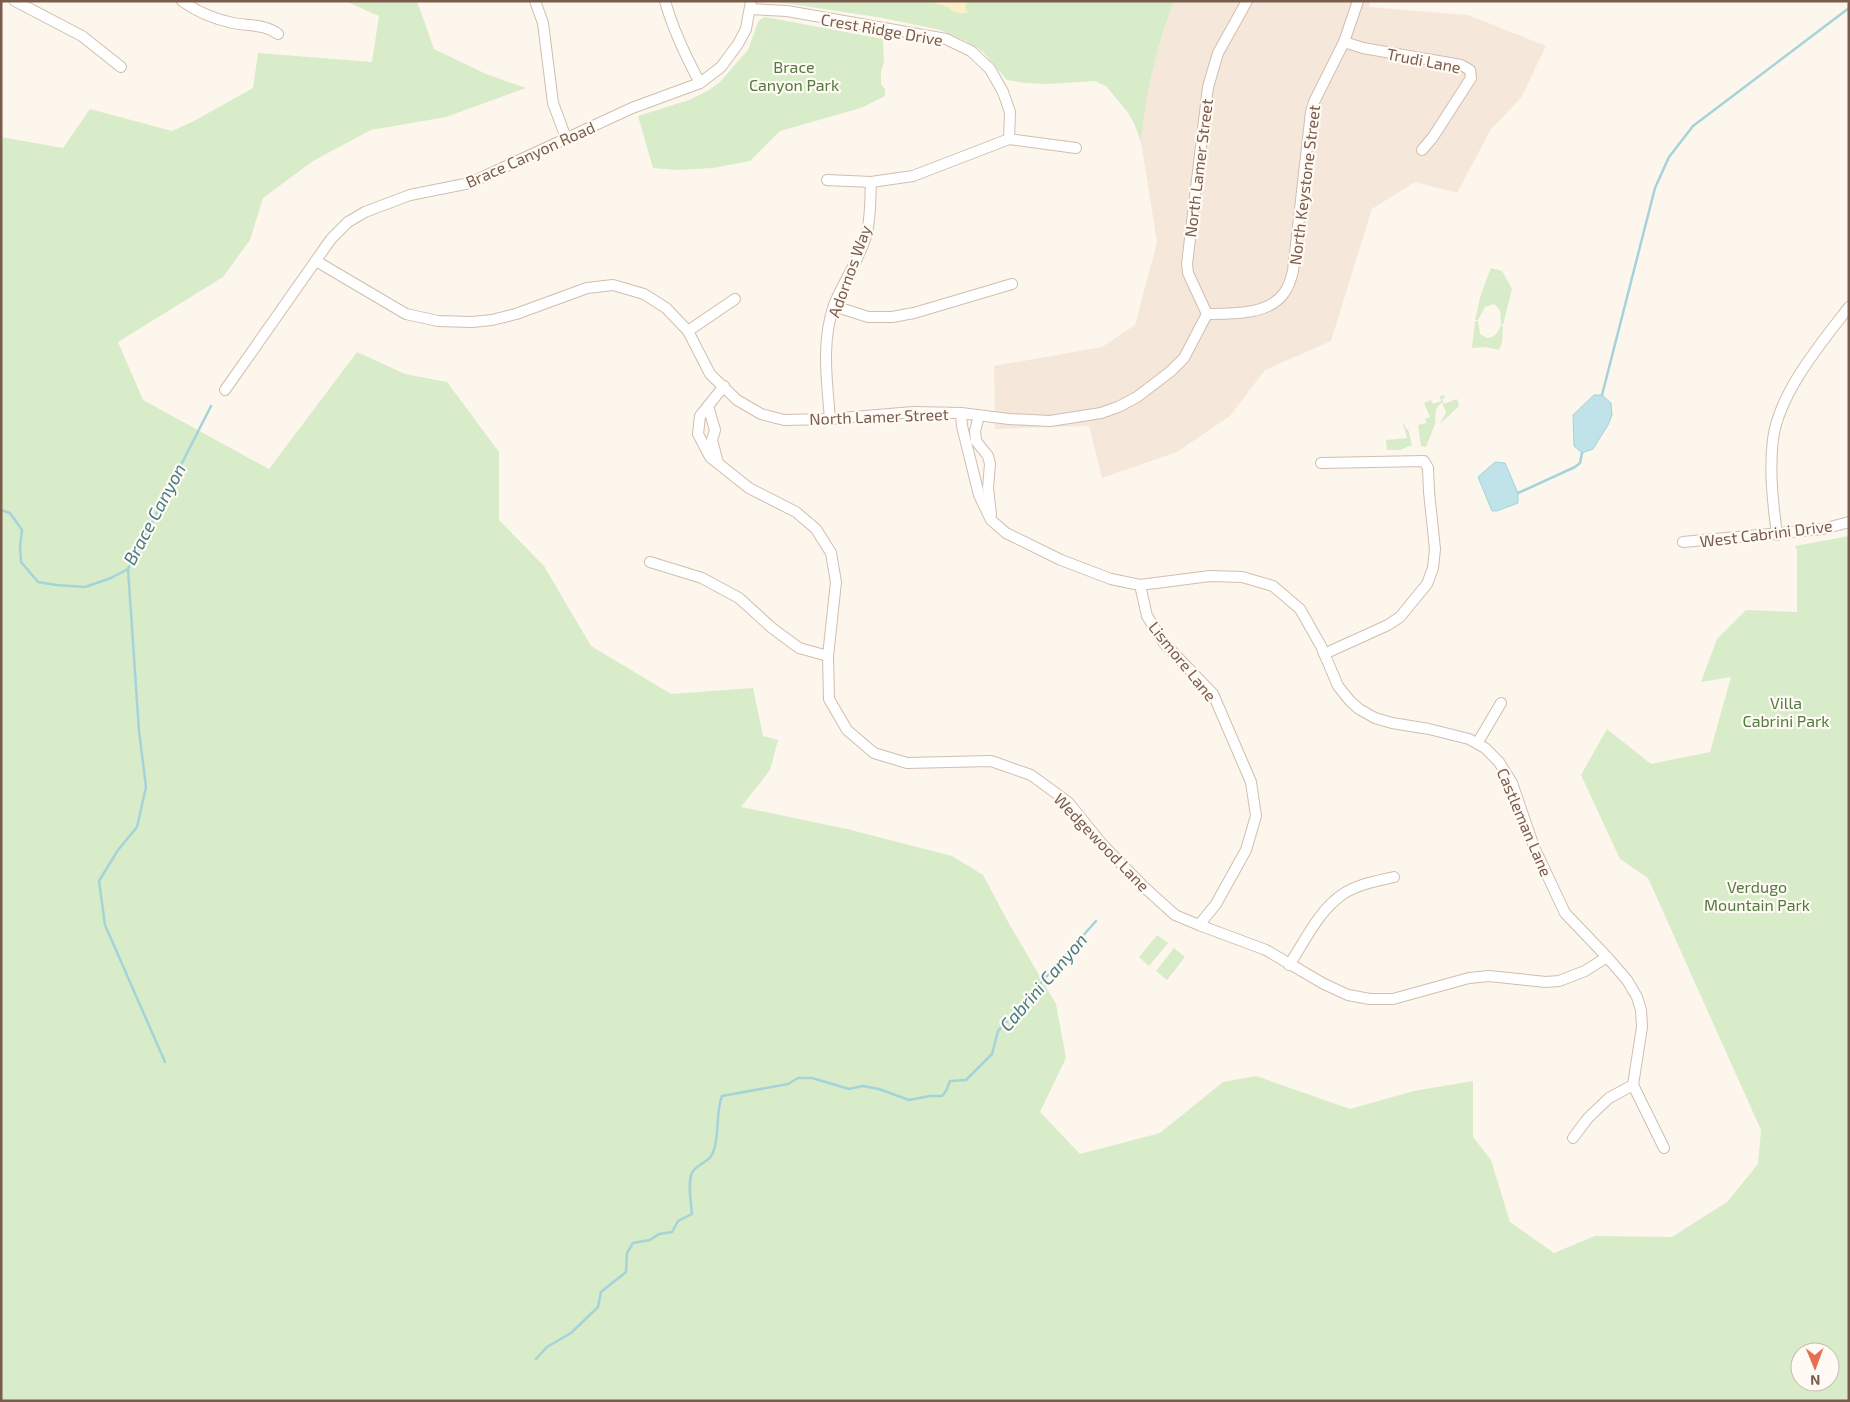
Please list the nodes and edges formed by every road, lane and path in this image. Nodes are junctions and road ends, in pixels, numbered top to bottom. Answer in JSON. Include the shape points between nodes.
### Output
{"nodes":[{"id":1,"x":15,"y":1,"type":"edge"},
{"id":2,"x":182,"y":1,"type":"edge"},
{"id":3,"x":535,"y":1,"type":"edge"},
{"id":4,"x":665,"y":1,"type":"edge"},
{"id":5,"x":1246,"y":1,"type":"edge"},
{"id":6,"x":1358,"y":1,"type":"edge"},
{"id":7,"x":750,"y":5,"type":"edge"},
{"id":8,"x":278,"y":34,"type":"dead end"},
{"id":9,"x":1344,"y":42,"type":"junction"},
{"id":10,"x":121,"y":67,"type":"dead end"},
{"id":11,"x":700,"y":83,"type":"junction"},
{"id":12,"x":566,"y":138,"type":"junction"},
{"id":13,"x":1009,"y":140,"type":"junction"},
{"id":14,"x":1076,"y":148,"type":"dead end"},
{"id":15,"x":1422,"y":150,"type":"dead end"},
{"id":16,"x":827,"y":180,"type":"dead end"},
{"id":17,"x":871,"y":182,"type":"junction"},
{"id":18,"x":316,"y":261,"type":"junction"},
{"id":19,"x":1012,"y":284,"type":"dead end"},
{"id":20,"x":736,"y":299,"type":"dead end"},
{"id":21,"x":834,"y":306,"type":"junction"},
{"id":22,"x":1849,"y":307,"type":"edge"},
{"id":23,"x":1207,"y":314,"type":"junction"},
{"id":24,"x":688,"y":331,"type":"junction"},
{"id":25,"x":724,"y":386,"type":"junction"},
{"id":26,"x":225,"y":390,"type":"dead end"},
{"id":27,"x":708,"y":406,"type":"junction"},
{"id":28,"x":961,"y":413,"type":"junction"},
{"id":29,"x":979,"y":416,"type":"junction"},
{"id":30,"x":830,"y":419,"type":"junction"},
{"id":31,"x":718,"y":463,"type":"junction"},
{"id":32,"x":1321,"y":463,"type":"dead end"},
{"id":33,"x":991,"y":520,"type":"junction"},
{"id":34,"x":1849,"y":522,"type":"edge"},
{"id":35,"x":1777,"y":535,"type":"junction"},
{"id":36,"x":1683,"y":542,"type":"dead end"},
{"id":37,"x":650,"y":562,"type":"dead end"},
{"id":38,"x":1140,"y":585,"type":"junction"},
{"id":39,"x":1324,"y":654,"type":"junction"},
{"id":40,"x":828,"y":656,"type":"junction"},
{"id":41,"x":1501,"y":703,"type":"dead end"},
{"id":42,"x":1478,"y":742,"type":"junction"},
{"id":43,"x":1394,"y":877,"type":"dead end"},
{"id":44,"x":1199,"y":925,"type":"junction"},
{"id":45,"x":1607,"y":956,"type":"junction"},
{"id":46,"x":1289,"y":964,"type":"junction"},
{"id":47,"x":1633,"y":1085,"type":"junction"},
{"id":48,"x":1574,"y":1138,"type":"dead end"},
{"id":49,"x":1664,"y":1148,"type":"dead end"}],
"edges":[{"from":1,"to":10,"type":"street","via":[[82,36]]},
{"from":2,"to":8,"type":"street","via":[[211,17],[263,26]]},
{"from":3,"to":12,"type":"street","via":[[543,23],[553,103]]},
{"from":4,"to":11,"type":"street"},
{"from":5,"to":23,"type":"street","name":"North Lamer Street","via":[[1218,53],[1208,87],[1187,264]]},
{"from":6,"to":9,"type":"street","name":"North Keystone Street"},
{"from":7,"to":11,"type":"street","name":"Brace Canyon Road","via":[[746,29],[738,44],[721,67]]},
{"from":7,"to":13,"type":"street","name":"Crest Ridge Drive","via":[[946,39],[971,51],[990,69],[1003,92],[1010,112]]},
{"from":9,"to":15,"type":"street","name":"Trudi Lane","via":[[1461,65],[1470,70],[1471,78]]},
{"from":9,"to":23,"type":"street","name":"North Keystone Street","via":[[1311,112],[1294,272],[1289,284],[1283,295],[1254,312]]},
{"from":11,"to":12,"type":"street","name":"Brace Canyon Road","via":[[632,108]]},
{"from":12,"to":18,"type":"street","name":"Brace Canyon Road","via":[[470,183],[410,195],[365,212],[348,222]]},
{"from":13,"to":14,"type":"street"},
{"from":13,"to":17,"type":"street","via":[[913,176]]},
{"from":16,"to":17,"type":"street"},
{"from":17,"to":21,"type":"street","name":"Adornos Way","via":[[866,236]]},
{"from":18,"to":24,"type":"street","name":"North Lamer Street","via":[[406,314],[438,321],[492,320],[587,288],[614,285],[644,294],[666,308]]},
{"from":18,"to":26,"type":"street","name":"Brace Canyon Road"},
{"from":19,"to":21,"type":"street","via":[[892,317],[868,317]]},
{"from":20,"to":24,"type":"street"},
{"from":21,"to":30,"type":"street","name":"Adornos Way","via":[[825,364]]},
{"from":22,"to":35,"type":"street","via":[[1792,386],[1780,415],[1773,438],[1771,475]]},
{"from":23,"to":29,"type":"street","name":"North Lamer Street","via":[[1178,364],[1137,397],[1118,407],[1101,414],[1050,421]]},
{"from":24,"to":25,"type":"street","name":"North Lamer Street","via":[[710,374]]},
{"from":25,"to":27,"type":"street","name":"Wedgewood Lane"},
{"from":25,"to":30,"type":"street","name":"North Lamer Street","via":[[737,400],[761,414],[784,420]]},
{"from":27,"to":31,"type":"street","via":[[715,430],[712,440]]},
{"from":27,"to":31,"type":"street","name":"Wedgewood Lane","via":[[700,416],[698,434],[710,457]]},
{"from":28,"to":29,"type":"street","name":"North Lamer Street"},
{"from":28,"to":30,"type":"street","name":"North Lamer Street","via":[[913,412]]},
{"from":28,"to":33,"type":"street","name":"Castleman Lane","via":[[979,494]]},
{"from":29,"to":33,"type":"street","via":[[976,441],[990,464]]},
{"from":31,"to":40,"type":"street","name":"Wedgewood Lane","via":[[749,488],[796,512],[816,529],[831,552],[836,582]]},
{"from":32,"to":39,"type":"street","via":[[1421,460],[1428,468],[1435,532],[1433,568],[1427,584],[1410,607],[1394,621]]},
{"from":33,"to":38,"type":"street","name":"Castleman Lane","via":[[1006,534],[1061,560],[1111,579]]},
{"from":34,"to":35,"type":"street","name":"West Cabrini Drive"},
{"from":35,"to":36,"type":"street","name":"West Cabrini Drive"},
{"from":37,"to":40,"type":"street","via":[[702,578],[739,598],[799,648]]},
{"from":38,"to":39,"type":"street","name":"Castleman Lane","via":[[1210,576],[1242,577],[1273,586],[1300,609]]},
{"from":38,"to":44,"type":"street","name":"Lismore Lane","via":[[1147,616],[1164,643],[1213,694],[1251,782],[1256,816],[1246,850],[1216,904]]},
{"from":39,"to":42,"type":"street","name":"Castleman Lane","via":[[1338,686],[1359,710],[1392,723]]},
{"from":40,"to":44,"type":"street","name":"Wedgewood Lane","via":[[829,700],[847,730],[874,753],[907,763],[991,761],[1031,775],[1068,802],[1102,844],[1175,915]]},
{"from":41,"to":42,"type":"street"},
{"from":42,"to":45,"type":"street","name":"Castleman Lane","via":[[1499,762],[1512,783],[1534,847],[1564,913]]},
{"from":43,"to":46,"type":"street","via":[[1365,884],[1343,894],[1326,910]]},
{"from":44,"to":46,"type":"street","name":"Wedgewood Lane","via":[[1266,950]]},
{"from":45,"to":46,"type":"street","name":"Wedgewood Lane","via":[[1585,971],[1558,981],[1489,976],[1469,978],[1392,999],[1348,995]]},
{"from":45,"to":47,"type":"street","name":"Castleman Lane","via":[[1627,980],[1641,1010],[1642,1027]]},
{"from":47,"to":48,"type":"street","via":[[1609,1098],[1588,1118]]},
{"from":47,"to":49,"type":"street"}]}
